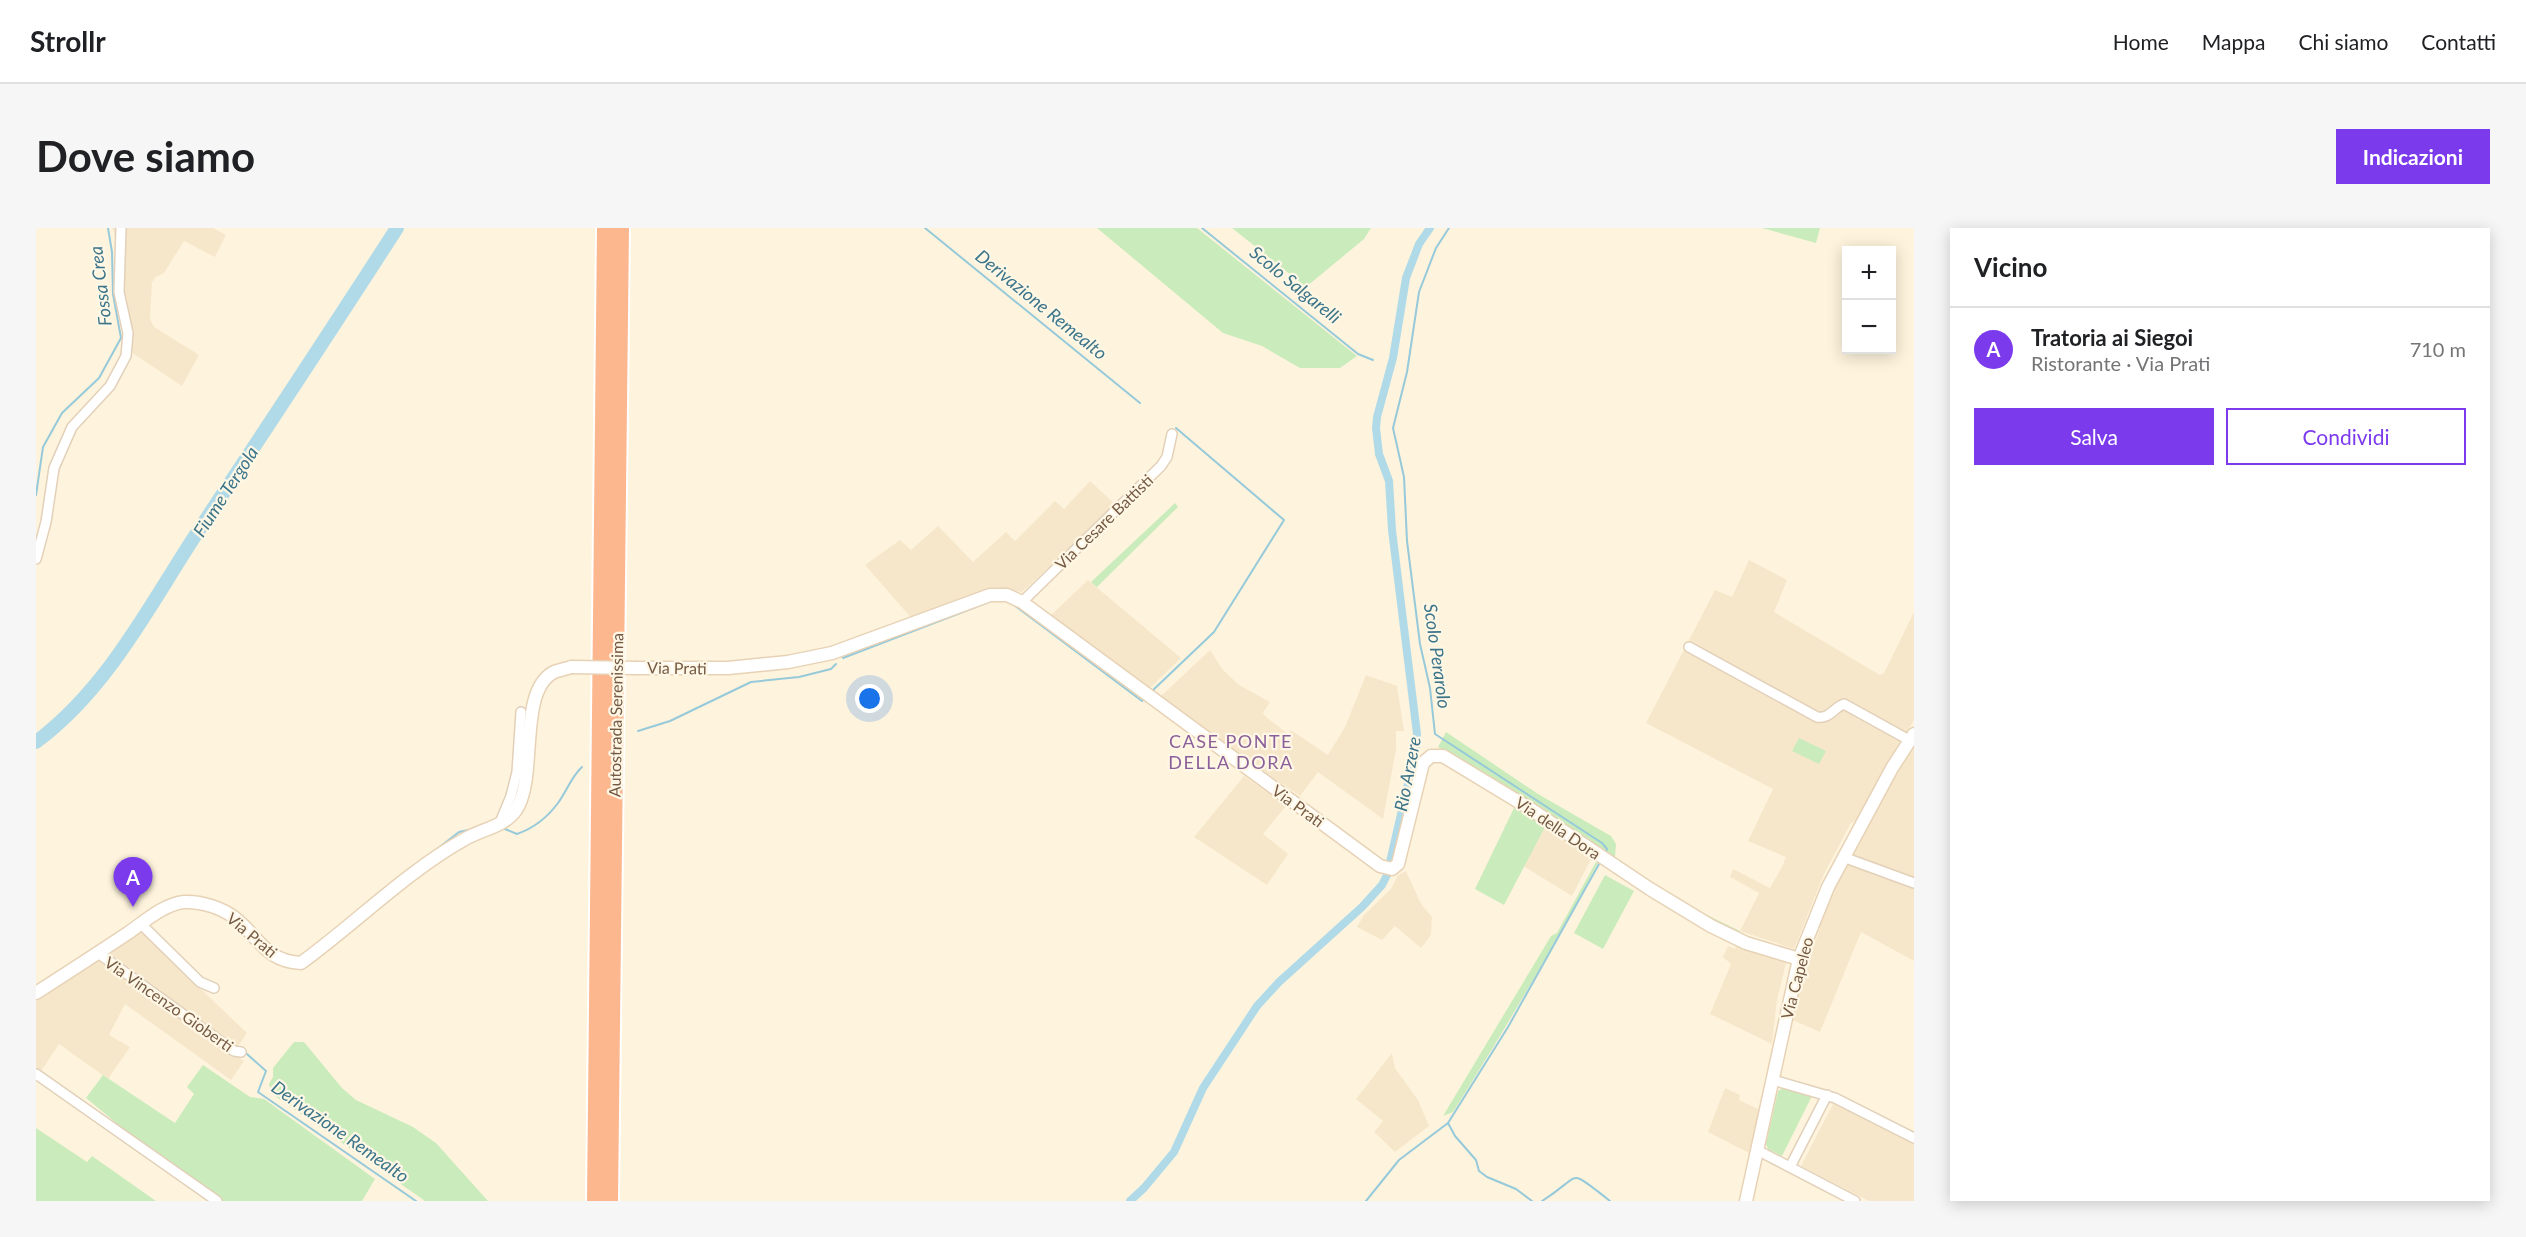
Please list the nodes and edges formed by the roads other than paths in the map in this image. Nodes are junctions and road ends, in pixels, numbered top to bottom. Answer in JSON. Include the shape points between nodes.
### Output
{"nodes":[{"id":1,"x":121,"y":228,"type":"edge"},
{"id":2,"x":606,"y":228,"type":"edge"},
{"id":3,"x":621,"y":228,"type":"edge"},
{"id":4,"x":1172,"y":434,"type":"dead end"},
{"id":5,"x":36,"y":559,"type":"edge"},
{"id":6,"x":1022,"y":602,"type":"junction"},
{"id":7,"x":1689,"y":647,"type":"dead end"},
{"id":8,"x":521,"y":712,"type":"dead end"},
{"id":9,"x":1912,"y":737,"type":"edge"},
{"id":10,"x":499,"y":825,"type":"junction"},
{"id":11,"x":1843,"y":857,"type":"junction"},
{"id":12,"x":1388,"y":868,"type":"joint"},
{"id":13,"x":1914,"y":883,"type":"edge"},
{"id":14,"x":141,"y":924,"type":"junction"},
{"id":15,"x":98,"y":953,"type":"junction"},
{"id":16,"x":1799,"y":959,"type":"junction"},
{"id":17,"x":213,"y":988,"type":"dead end"},
{"id":18,"x":36,"y":993,"type":"edge"},
{"id":19,"x":241,"y":1052,"type":"dead end"},
{"id":20,"x":36,"y":1074,"type":"edge"},
{"id":21,"x":1773,"y":1080,"type":"junction"},
{"id":22,"x":1827,"y":1095,"type":"junction"},
{"id":23,"x":1914,"y":1138,"type":"edge"},
{"id":24,"x":1757,"y":1150,"type":"junction"},
{"id":25,"x":1790,"y":1167,"type":"junction"},
{"id":26,"x":217,"y":1201,"type":"edge"},
{"id":27,"x":595,"y":1201,"type":"edge"},
{"id":28,"x":610,"y":1201,"type":"edge"},
{"id":29,"x":1746,"y":1201,"type":"edge"},
{"id":30,"x":1855,"y":1201,"type":"edge"}],
"edges":[{"from":1,"to":5,"type":"street","via":[[119,292],[128,333],[126,356],[110,386],[72,427],[54,468]]},
{"from":2,"to":27,"type":"highway","name":"Autostrada Serenissima"},
{"from":3,"to":28,"type":"highway","name":"Autostrada Serenissima"},
{"from":4,"to":6,"type":"street","name":"Via Cesare Battisti","via":[[1161,466]]},
{"from":6,"to":10,"type":"street","name":"Via Prati","bridge":true,"via":[[1007,595],[990,595],[832,652],[788,662],[728,668],[571,668],[553,673],[540,685],[535,701],[523,792],[516,809]]},
{"from":6,"to":12,"type":"street","name":"Via Prati"},
{"from":7,"to":9,"type":"street","name":"Via Capeleo","via":[[1818,717],[1830,715],[1844,704]]},
{"from":8,"to":10,"type":"street","via":[[517,772]]},
{"from":9,"to":11,"type":"street","name":"Via Capeleo"},
{"from":10,"to":14,"type":"street","name":"Via Prati","via":[[444,850],[301,963],[274,956],[230,914],[206,905],[183,902]]},
{"from":11,"to":13,"type":"street"},
{"from":11,"to":16,"type":"street","name":"Via Capeleo"},
{"from":12,"to":16,"type":"street","name":"Via della Dora","via":[[1400,860],[1423,763],[1431,756],[1443,756],[1702,921],[1746,943]]},
{"from":14,"to":15,"type":"street","name":"Via Prati"},
{"from":14,"to":17,"type":"street","via":[[200,982]]},
{"from":15,"to":18,"type":"street","name":"Via Prati"},
{"from":15,"to":19,"type":"street","name":"Via Vincenzo Gioberti","via":[[234,1051]]},
{"from":16,"to":21,"type":"street","name":"Via Capeleo"},
{"from":20,"to":26,"type":"street"},
{"from":21,"to":22,"type":"street"},
{"from":21,"to":24,"type":"street","name":"Via Capeleo"},
{"from":22,"to":23,"type":"street"},
{"from":22,"to":25,"type":"street"},
{"from":24,"to":25,"type":"street"},
{"from":24,"to":29,"type":"street","name":"Via Capeleo"},
{"from":25,"to":30,"type":"street"}]}
